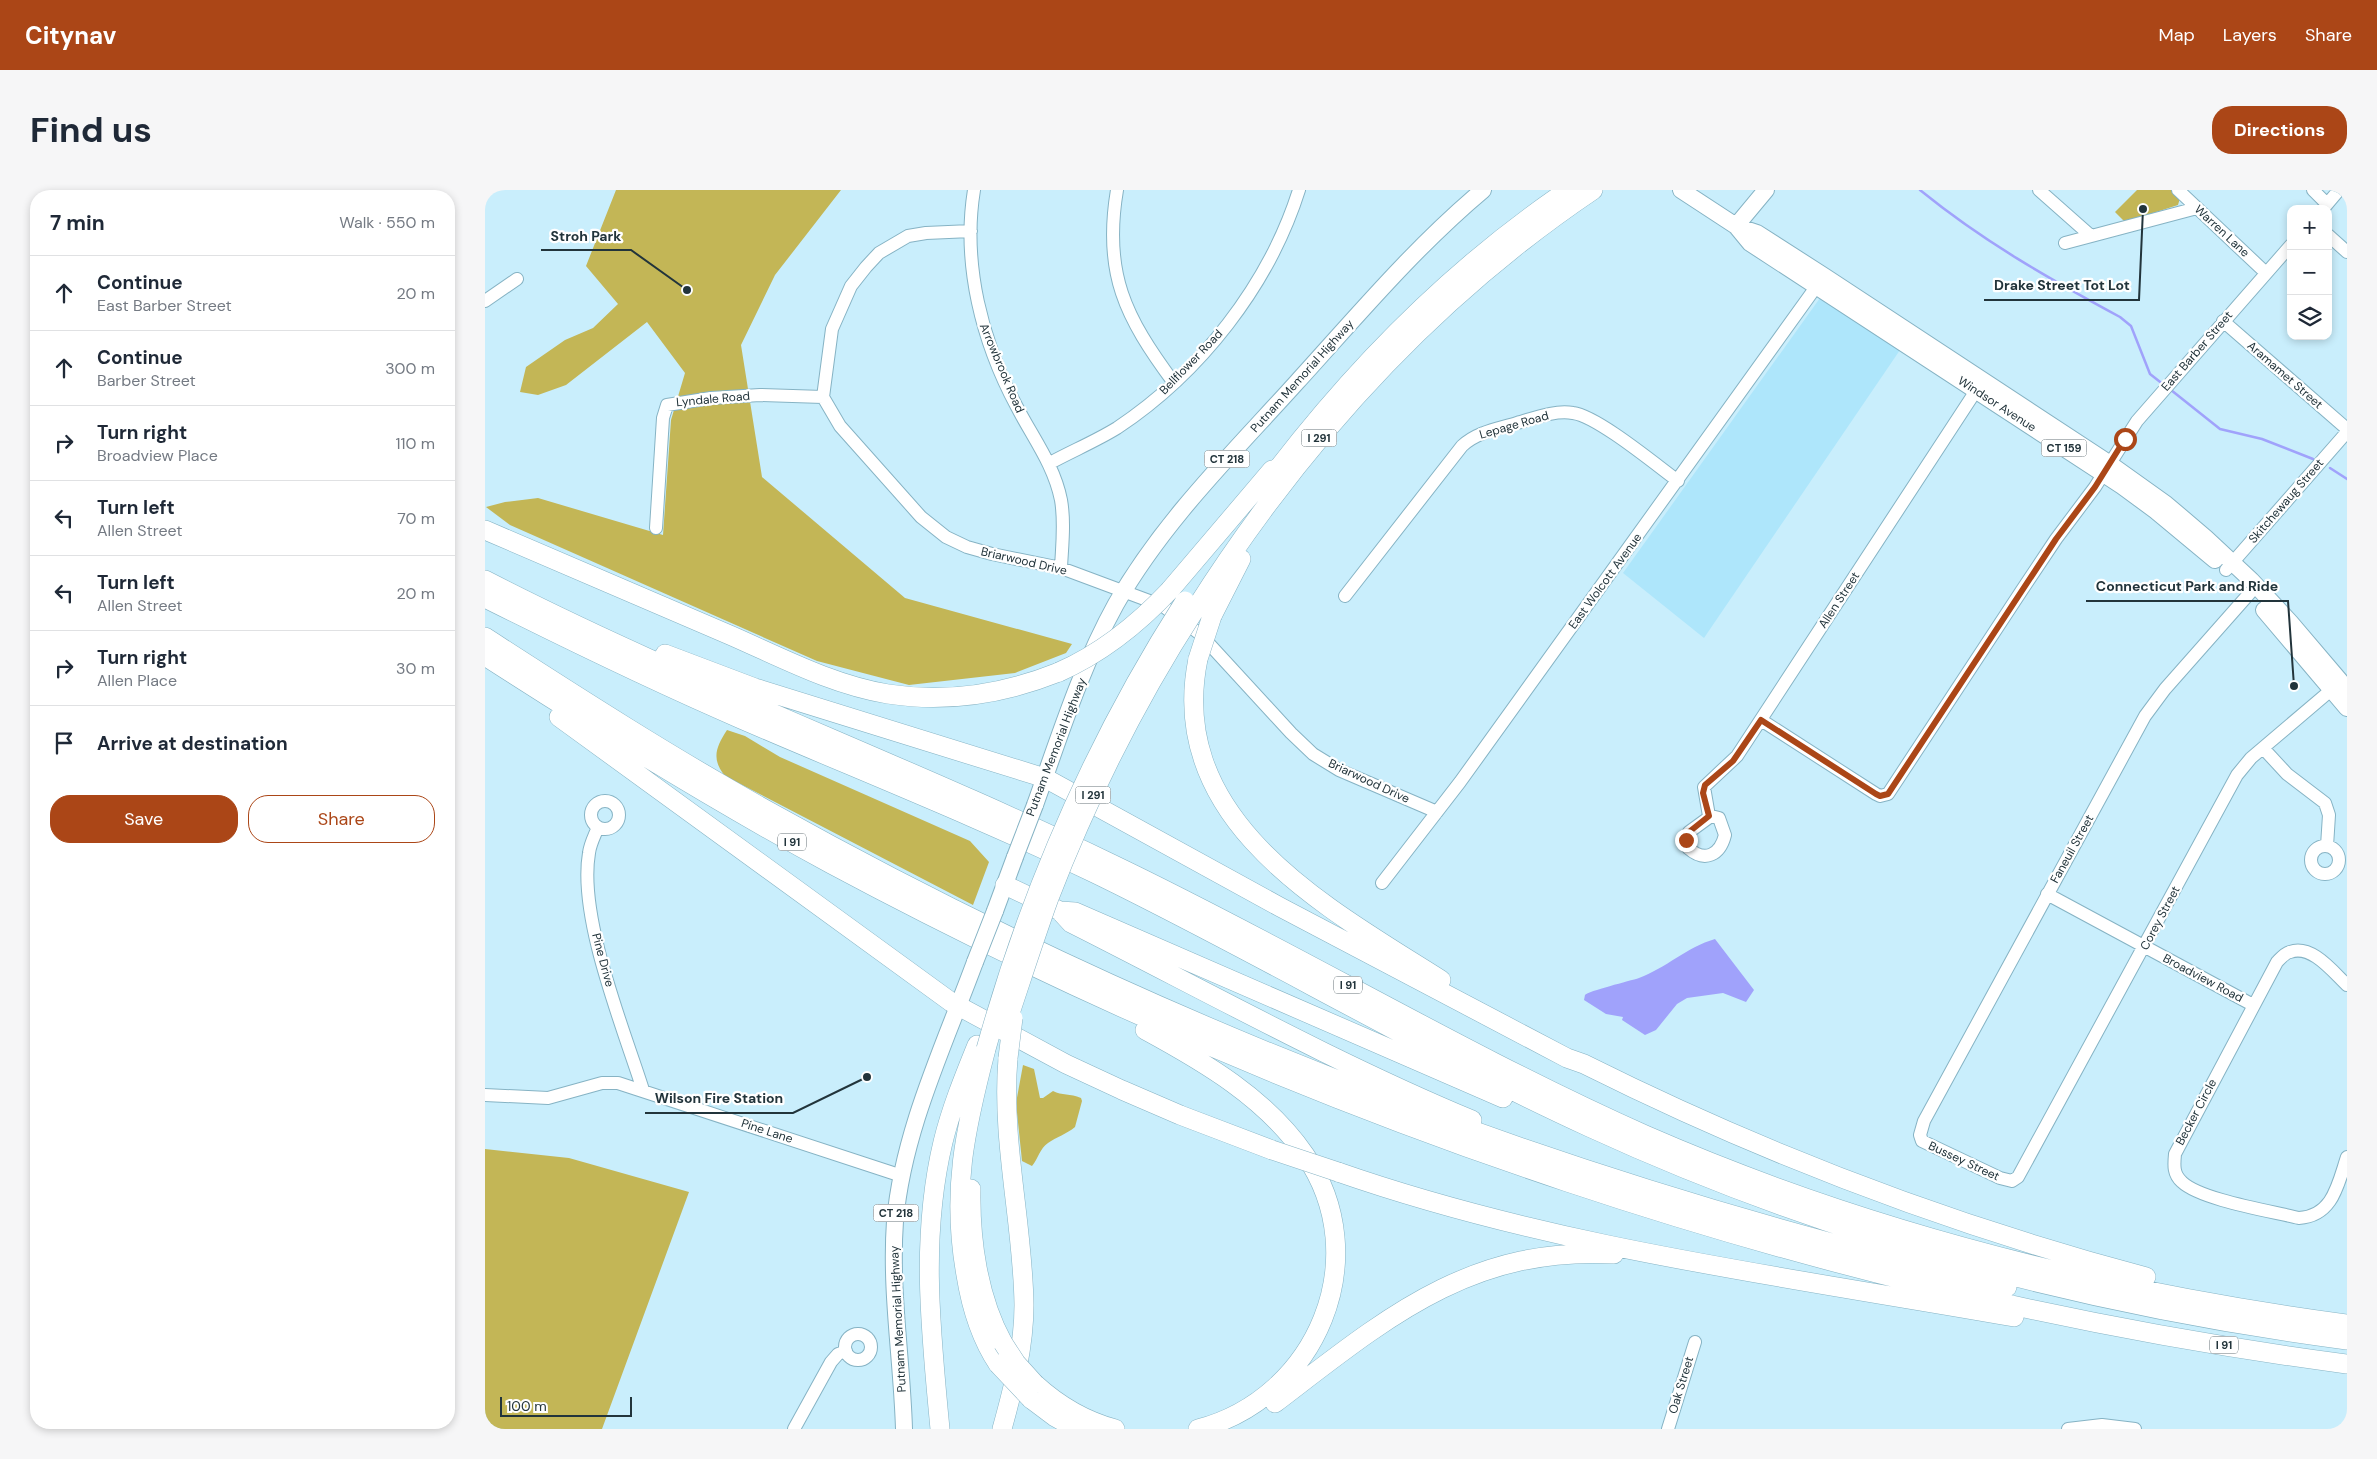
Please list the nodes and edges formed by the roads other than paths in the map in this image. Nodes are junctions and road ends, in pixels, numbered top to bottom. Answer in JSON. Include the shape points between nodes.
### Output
{"nodes":[{"id":1,"x":974,"y":190,"type":"edge"},
{"id":2,"x":1117,"y":190,"type":"edge"},
{"id":3,"x":1299,"y":190,"type":"edge"},
{"id":4,"x":1483,"y":190,"type":"edge"},
{"id":5,"x":1568,"y":190,"type":"edge"},
{"id":6,"x":1593,"y":190,"type":"edge"},
{"id":7,"x":1681,"y":190,"type":"edge"},
{"id":8,"x":1767,"y":190,"type":"edge"},
{"id":9,"x":2039,"y":190,"type":"edge"},
{"id":10,"x":2178,"y":190,"type":"edge"},
{"id":11,"x":2313,"y":190,"type":"edge"},
{"id":12,"x":2339,"y":190,"type":"edge"},
{"id":13,"x":2324,"y":205,"type":"edge"},
{"id":14,"x":2326,"y":205,"type":"edge"},
{"id":15,"x":2197,"y":208,"type":"junction"},
{"id":16,"x":1736,"y":226,"type":"junction"},
{"id":17,"x":971,"y":231,"type":"junction"},
{"id":18,"x":2091,"y":236,"type":"junction"},
{"id":19,"x":2332,"y":239,"type":"edge"},
{"id":20,"x":2065,"y":243,"type":"dead end"},
{"id":21,"x":2287,"y":249,"type":"edge"},
{"id":22,"x":2347,"y":252,"type":"edge"},
{"id":23,"x":2266,"y":273,"type":"junction"},
{"id":24,"x":517,"y":279,"type":"dead end"},
{"id":25,"x":1820,"y":281,"type":"junction"},
{"id":26,"x":485,"y":301,"type":"edge"},
{"id":27,"x":2223,"y":321,"type":"junction"},
{"id":28,"x":1174,"y":383,"type":"junction"},
{"id":29,"x":1979,"y":386,"type":"junction"},
{"id":30,"x":823,"y":397,"type":"junction"},
{"id":31,"x":2347,"y":430,"type":"edge"},
{"id":32,"x":1313,"y":435,"type":"junction"},
{"id":33,"x":1050,"y":463,"type":"junction"},
{"id":34,"x":2107,"y":469,"type":"junction"},
{"id":35,"x":1678,"y":481,"type":"junction"},
{"id":36,"x":656,"y":528,"type":"dead end"},
{"id":37,"x":485,"y":530,"type":"edge"},
{"id":38,"x":2229,"y":566,"type":"junction"},
{"id":39,"x":1061,"y":568,"type":"junction"},
{"id":40,"x":485,"y":580,"type":"edge"},
{"id":41,"x":2253,"y":590,"type":"junction"},
{"id":42,"x":1124,"y":591,"type":"junction"},
{"id":43,"x":1345,"y":596,"type":"dead end"},
{"id":44,"x":485,"y":598,"type":"edge"},
{"id":45,"x":1184,"y":600,"type":"junction"},
{"id":46,"x":558,"y":616,"type":"junction"},
{"id":47,"x":485,"y":637,"type":"edge"},
{"id":48,"x":485,"y":656,"type":"edge"},
{"id":49,"x":508,"y":671,"type":"junction"},
{"id":50,"x":2340,"y":687,"type":"edge"},
{"id":51,"x":2347,"y":708,"type":"edge"},
{"id":52,"x":1761,"y":720,"type":"junction"},
{"id":53,"x":2263,"y":748,"type":"junction"},
{"id":54,"x":1045,"y":778,"type":"junction"},
{"id":55,"x":1437,"y":812,"type":"junction"},
{"id":56,"x":1709,"y":816,"type":"dead end"},
{"id":57,"x":598,"y":827,"type":"dead end"},
{"id":58,"x":2327,"y":846,"type":"dead end"},
{"id":59,"x":1383,"y":882,"type":"dead end"},
{"id":60,"x":1005,"y":885,"type":"junction"},
{"id":61,"x":2047,"y":894,"type":"junction"},
{"id":62,"x":1060,"y":911,"type":"junction"},
{"id":63,"x":2144,"y":947,"type":"junction"},
{"id":64,"x":2347,"y":985,"type":"edge"},
{"id":65,"x":1089,"y":991,"type":"junction"},
{"id":66,"x":2253,"y":1005,"type":"junction"},
{"id":67,"x":959,"y":1007,"type":"junction"},
{"id":68,"x":992,"y":1052,"type":"junction"},
{"id":69,"x":1584,"y":1064,"type":"junction"},
{"id":70,"x":643,"y":1090,"type":"junction"},
{"id":71,"x":485,"y":1095,"type":"edge"},
{"id":72,"x":1920,"y":1135,"type":"joint"},
{"id":73,"x":2347,"y":1157,"type":"edge"},
{"id":74,"x":1661,"y":1158,"type":"junction"},
{"id":75,"x":902,"y":1176,"type":"junction"},
{"id":76,"x":2012,"y":1180,"type":"joint"},
{"id":77,"x":1727,"y":1215,"type":"junction"},
{"id":78,"x":1687,"y":1259,"type":"junction"},
{"id":79,"x":2240,"y":1308,"type":"junction"},
{"id":80,"x":2102,"y":1323,"type":"junction"},
{"id":81,"x":2347,"y":1324,"type":"edge"},
{"id":82,"x":2347,"y":1340,"type":"edge"},
{"id":83,"x":1695,"y":1342,"type":"dead end"},
{"id":84,"x":2347,"y":1349,"type":"edge"},
{"id":85,"x":846,"y":1351,"type":"dead end"},
{"id":86,"x":2347,"y":1364,"type":"edge"},
{"id":87,"x":1033,"y":1392,"type":"junction"},
{"id":88,"x":794,"y":1429,"type":"edge"},
{"id":89,"x":904,"y":1429,"type":"edge"},
{"id":90,"x":940,"y":1429,"type":"edge"},
{"id":91,"x":1002,"y":1429,"type":"edge"},
{"id":92,"x":1077,"y":1429,"type":"edge"},
{"id":93,"x":1115,"y":1429,"type":"edge"},
{"id":94,"x":1198,"y":1429,"type":"edge"},
{"id":95,"x":1232,"y":1429,"type":"edge"},
{"id":96,"x":1668,"y":1429,"type":"edge"},
{"id":97,"x":2068,"y":1429,"type":"edge"},
{"id":98,"x":2135,"y":1429,"type":"edge"}],
"edges":[{"from":1,"to":17,"type":"street","name":"Arrowbrook Road"},
{"from":2,"to":28,"type":"street","via":[[1112,246],[1117,281],[1128,313],[1145,344]]},
{"from":3,"to":28,"type":"street","name":"Bellflower Road","via":[[1257,282],[1227,325]]},
{"from":4,"to":42,"type":"main road","name":"Putnam Memorial Highway","number":"CT 218","via":[[1415,253],[1204,485],[1157,542]]},
{"from":5,"to":32,"type":"highway","number":"I 291","via":[[1492,246],[1431,299],[1369,361]]},
{"from":6,"to":32,"type":"highway","number":"I 291","via":[[1513,247],[1450,300]]},
{"from":7,"to":16,"type":"main road","name":"Windsor Avenue","number":"CT 159"},
{"from":8,"to":16,"type":"main road"},
{"from":9,"to":18,"type":"street"},
{"from":10,"to":15,"type":"street","name":"Warren Lane"},
{"from":11,"to":13,"type":"street"},
{"from":12,"to":14,"type":"street"},
{"from":15,"to":18,"type":"street"},
{"from":15,"to":23,"type":"street","name":"Warren Lane"},
{"from":16,"to":25,"type":"main road","name":"Windsor Avenue","number":"CT 159","via":[[1750,243]]},
{"from":17,"to":30,"type":"street","via":[[908,236],[879,253],[866,267],[851,286],[832,329]]},
{"from":17,"to":33,"type":"street","name":"Arrowbrook Road","via":[[974,281],[986,335],[1017,408]]},
{"from":18,"to":20,"type":"street"},
{"from":19,"to":22,"type":"street"},
{"from":21,"to":23,"type":"street","name":"East Barber Street"},
{"from":23,"to":27,"type":"street","name":"East Barber Street"},
{"from":24,"to":26,"type":"street"},
{"from":25,"to":29,"type":"main road","name":"Windsor Avenue","number":"CT 159"},
{"from":25,"to":35,"type":"street","name":"East Wolcott Avenue"},
{"from":27,"to":31,"type":"street","name":"Aramamet Street"},
{"from":27,"to":34,"type":"street","name":"East Barber Street","via":[[2134,426]]},
{"from":28,"to":33,"type":"street","name":"Bellflower Road","via":[[1116,428]]},
{"from":29,"to":34,"type":"main road","name":"Windsor Avenue","number":"CT 159"},
{"from":29,"to":52,"type":"street","name":"Allen Street"},
{"from":30,"to":36,"type":"street","name":"Lyndale Road","via":[[730,397],[667,405],[663,418]]},
{"from":30,"to":39,"type":"street","name":"Briarwood Drive","via":[[840,426],[931,526],[967,547]]},
{"from":31,"to":38,"type":"street","name":"Skitchewaug Street"},
{"from":32,"to":45,"type":"highway","number":"I 291","via":[[1252,524]]},
{"from":32,"to":45,"type":"highway","via":[[1281,458]]},
{"from":32,"to":69,"type":"highway","bridge":true,"via":[[1247,548],[1212,616],[1198,659],[1194,714],[1202,759],[1212,783],[1226,808],[1259,849],[1296,882],[1452,987]]},
{"from":33,"to":39,"type":"street","name":"Arrowbrook Road","via":[[1061,499],[1064,524]]},
{"from":34,"to":38,"type":"main road","name":"Windsor Avenue","number":"CT 159"},
{"from":34,"to":52,"type":"street","name":"East Barber Street","via":[[2022,590],[1891,791],[1884,796],[1876,794]]},
{"from":35,"to":43,"type":"street","name":"Lepage Road","via":[[1583,415],[1551,414],[1485,432],[1462,446]]},
{"from":35,"to":55,"type":"street","name":"East Wolcott Avenue"},
{"from":37,"to":45,"type":"highway","bridge":true,"via":[[806,668],[872,691],[921,697],[973,695],[1022,686],[1082,662],[1142,618]]},
{"from":38,"to":41,"type":"main road","name":"Windsor Avenue","number":"CT 159"},
{"from":39,"to":42,"type":"street","name":"Briarwood Drive"},
{"from":40,"to":46,"type":"highway","number":"I 91"},
{"from":41,"to":50,"type":"main road","name":"Windsor Avenue","number":"CT 159"},
{"from":41,"to":61,"type":"street","name":"Faneuil Street","via":[[2149,710]]},
{"from":42,"to":54,"type":"main road","name":"Putnam Memorial Highway","number":"CT 218","via":[[1089,661]]},
{"from":42,"to":55,"type":"street","name":"Briarwood Drive","via":[[1163,606],[1188,624],[1291,733],[1319,758]]},
{"from":44,"to":74,"type":"highway","via":[[688,696],[1070,862],[1235,944],[1494,1081]]},
{"from":45,"to":68,"type":"highway","number":"I 291","bridge":true,"via":[[1049,898],[1016,995]]},
{"from":45,"to":68,"type":"highway","number":"I 291","bridge":true,"via":[[1139,675],[1084,783],[1042,881],[1007,977]]},
{"from":46,"to":54,"type":"highway","via":[[613,633],[755,688]]},
{"from":46,"to":79,"type":"highway","number":"I 91","via":[[694,681],[966,796],[1104,860],[1505,1069],[1693,1155],[1837,1208],[1964,1246],[2091,1278]]},
{"from":47,"to":77,"type":"highway","via":[[641,736],[775,815],[926,895],[1111,985],[1254,1048],[1422,1114]]},
{"from":48,"to":49,"type":"highway","number":"I 91"},
{"from":49,"to":65,"type":"highway","number":"I 91","via":[[644,756],[811,852],[925,912]]},
{"from":49,"to":67,"type":"highway","via":[[555,714],[892,962]]},
{"from":50,"to":51,"type":"main road","name":"Windsor Avenue","number":"CT 159"},
{"from":50,"to":53,"type":"street","name":"Corey Street"},
{"from":52,"to":56,"type":"street","name":"Allen Street","via":[[1733,761],[1705,785],[1703,793]]},
{"from":53,"to":58,"type":"street","via":[[2287,774],[2325,803],[2329,815]]},
{"from":53,"to":63,"type":"street","name":"Corey Street","via":[[2237,775]]},
{"from":54,"to":60,"type":"main road","name":"Putnam Memorial Highway","number":"CT 218","bridge":true},
{"from":54,"to":69,"type":"highway","via":[[1469,1008]]},
{"from":55,"to":59,"type":"street","name":"East Wolcott Avenue"},
{"from":57,"to":70,"type":"street","name":"Pine Drive","via":[[589,852],[587,900],[602,960]]},
{"from":60,"to":62,"type":"highway"},
{"from":60,"to":67,"type":"main road","name":"Putnam Memorial Highway","number":"CT 218","bridge":true},
{"from":61,"to":63,"type":"street","name":"Broadview Road"},
{"from":61,"to":72,"type":"street","name":"Faneuil Street","via":[[1924,1121]]},
{"from":62,"to":74,"type":"highway","via":[[1075,912],[1532,1111],[1619,1146]]},
{"from":62,"to":77,"type":"highway","via":[[1071,922],[1380,1079],[1519,1139]]},
{"from":63,"to":66,"type":"street","name":"Broadview Road"},
{"from":63,"to":76,"type":"street","name":"Corey Street","via":[[2022,1172]]},
{"from":64,"to":66,"type":"street","name":"Becker Circle","via":[[2315,956],[2290,952],[2277,962]]},
{"from":65,"to":80,"type":"highway","number":"I 91","via":[[1301,1084],[1447,1140],[1572,1183],[1713,1227],[1889,1275]]},
{"from":65,"to":94,"type":"highway","via":[[1124,1018],[1203,1063],[1269,1114],[1305,1155],[1321,1183],[1330,1210],[1335,1243],[1332,1285],[1324,1317],[1309,1348],[1290,1374],[1264,1398],[1229,1419]]},
{"from":66,"to":73,"type":"street","name":"Becker Circle","via":[[2175,1154],[2174,1170],[2181,1181],[2205,1194],[2299,1218],[2311,1217],[2327,1207]]},
{"from":67,"to":75,"type":"main road","name":"Putnam Memorial Highway","number":"CT 218","via":[[919,1111]]},
{"from":67,"to":78,"type":"highway","bridge":true,"via":[[1122,1090],[1272,1150],[1484,1215]]},
{"from":68,"to":87,"type":"highway","bridge":true,"via":[[977,1134],[971,1193],[975,1244],[991,1317]]},
{"from":68,"to":87,"type":"highway","bridge":true,"via":[[963,1148],[959,1215],[963,1261],[982,1333],[998,1364]]},
{"from":68,"to":90,"type":"highway","via":[[947,1130],[931,1214],[929,1297]]},
{"from":68,"to":91,"type":"highway","via":[[1007,1109],[1024,1306],[1017,1369]]},
{"from":69,"to":79,"type":"highway","via":[[1731,1134],[1885,1196],[2000,1235],[2181,1287]]},
{"from":70,"to":71,"type":"street","name":"Pine Lane","via":[[610,1082],[547,1098]]},
{"from":70,"to":75,"type":"street","name":"Pine Lane"},
{"from":72,"to":76,"type":"street","name":"Bussey Street","via":[[1928,1146],[2000,1178]]},
{"from":74,"to":82,"type":"highway","via":[[1809,1215],[1974,1265],[2179,1312]]},
{"from":75,"to":89,"type":"main road","name":"Putnam Memorial Highway","number":"CT 218","via":[[894,1257]]},
{"from":77,"to":84,"type":"highway","via":[[2050,1296]]},
{"from":78,"to":80,"type":"highway","via":[[2059,1325]]},
{"from":78,"to":95,"type":"highway","via":[[1562,1254],[1517,1261],[1473,1274],[1406,1307],[1269,1407]]},
{"from":79,"to":81,"type":"highway","number":"I 91"},
{"from":80,"to":86,"type":"highway","number":"I 91"},
{"from":83,"to":96,"type":"street","name":"Oak Street"},
{"from":85,"to":88,"type":"street","via":[[831,1362]]},
{"from":87,"to":92,"type":"highway","via":[[1055,1417]]},
{"from":87,"to":93,"type":"highway"},
{"from":97,"to":98,"type":"street","via":[[2102,1425]]}]}
